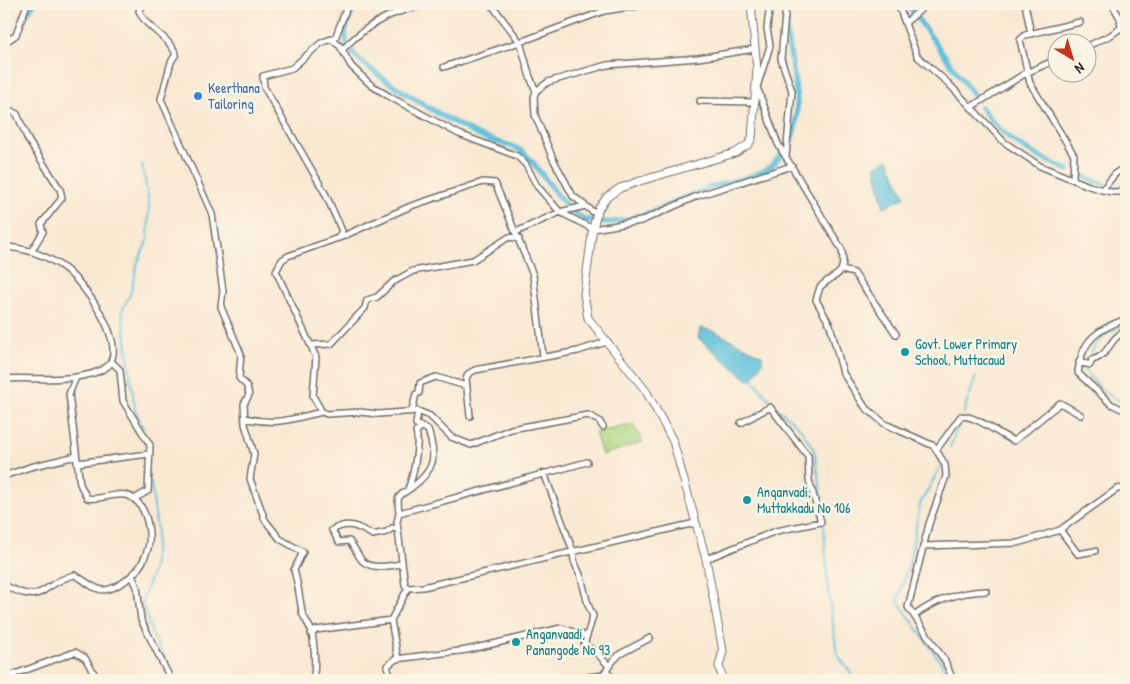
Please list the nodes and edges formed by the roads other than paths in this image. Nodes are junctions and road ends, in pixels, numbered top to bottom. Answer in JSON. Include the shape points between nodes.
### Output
{"nodes":[{"id":1,"x":27,"y":4,"type":"edge"},
{"id":2,"x":140,"y":4,"type":"edge"},
{"id":3,"x":348,"y":4,"type":"edge"},
{"id":4,"x":394,"y":4,"type":"edge"},
{"id":5,"x":431,"y":4,"type":"edge"},
{"id":6,"x":491,"y":4,"type":"edge"},
{"id":7,"x":649,"y":4,"type":"edge"},
{"id":8,"x":752,"y":4,"type":"edge"},
{"id":9,"x":770,"y":4,"type":"edge"},
{"id":10,"x":786,"y":4,"type":"edge"},
{"id":11,"x":898,"y":4,"type":"edge"},
{"id":12,"x":926,"y":4,"type":"edge"},
{"id":13,"x":1025,"y":4,"type":"edge"},
{"id":14,"x":1112,"y":4,"type":"edge"},
{"id":15,"x":399,"y":12,"type":"junction"},
{"id":16,"x":1080,"y":22,"type":"dead end"},
{"id":17,"x":906,"y":23,"type":"junction"},
{"id":18,"x":1031,"y":34,"type":"junction"},
{"id":19,"x":334,"y":41,"type":"junction"},
{"id":20,"x":520,"y":42,"type":"junction"},
{"id":21,"x":1098,"y":42,"type":"edge"},
{"id":22,"x":4,"y":44,"type":"edge"},
{"id":23,"x":755,"y":49,"type":"junction"},
{"id":24,"x":342,"y":50,"type":"junction"},
{"id":25,"x":1048,"y":63,"type":"edge"},
{"id":26,"x":444,"y":67,"type":"dead end"},
{"id":27,"x":1026,"y":72,"type":"junction"},
{"id":28,"x":757,"y":87,"type":"junction"},
{"id":29,"x":536,"y":91,"type":"junction"},
{"id":30,"x":700,"y":101,"type":"dead end"},
{"id":31,"x":756,"y":102,"type":"junction"},
{"id":32,"x":972,"y":107,"type":"junction"},
{"id":33,"x":4,"y":108,"type":"edge"},
{"id":34,"x":786,"y":156,"type":"junction"},
{"id":35,"x":792,"y":166,"type":"junction"},
{"id":36,"x":1126,"y":166,"type":"edge"},
{"id":37,"x":1073,"y":179,"type":"junction"},
{"id":38,"x":1102,"y":190,"type":"junction"},
{"id":39,"x":1126,"y":192,"type":"edge"},
{"id":40,"x":585,"y":206,"type":"junction"},
{"id":41,"x":560,"y":212,"type":"junction"},
{"id":42,"x":597,"y":215,"type":"junction"},
{"id":43,"x":593,"y":228,"type":"junction"},
{"id":44,"x":516,"y":232,"type":"junction"},
{"id":45,"x":338,"y":238,"type":"junction"},
{"id":46,"x":519,"y":239,"type":"junction"},
{"id":47,"x":4,"y":247,"type":"edge"},
{"id":48,"x":32,"y":250,"type":"junction"},
{"id":49,"x":842,"y":270,"type":"junction"},
{"id":50,"x":1126,"y":319,"type":"edge"},
{"id":51,"x":1126,"y":331,"type":"edge"},
{"id":52,"x":896,"y":334,"type":"dead end"},
{"id":53,"x":606,"y":342,"type":"junction"},
{"id":54,"x":311,"y":345,"type":"junction"},
{"id":55,"x":543,"y":356,"type":"junction"},
{"id":56,"x":112,"y":362,"type":"junction"},
{"id":57,"x":1084,"y":364,"type":"junction"},
{"id":58,"x":76,"y":377,"type":"junction"},
{"id":59,"x":4,"y":379,"type":"edge"},
{"id":60,"x":466,"y":386,"type":"junction"},
{"id":61,"x":412,"y":411,"type":"junction"},
{"id":62,"x":418,"y":411,"type":"junction"},
{"id":63,"x":1126,"y":411,"type":"edge"},
{"id":64,"x":322,"y":412,"type":"junction"},
{"id":65,"x":1081,"y":414,"type":"dead end"},
{"id":66,"x":470,"y":416,"type":"dead end"},
{"id":67,"x":245,"y":418,"type":"junction"},
{"id":68,"x":741,"y":423,"type":"dead end"},
{"id":69,"x":421,"y":427,"type":"junction"},
{"id":70,"x":602,"y":427,"type":"dead end"},
{"id":71,"x":937,"y":449,"type":"junction"},
{"id":72,"x":150,"y":454,"type":"junction"},
{"id":73,"x":76,"y":456,"type":"junction"},
{"id":74,"x":587,"y":462,"type":"dead end"},
{"id":75,"x":77,"y":463,"type":"junction"},
{"id":76,"x":544,"y":473,"type":"junction"},
{"id":77,"x":4,"y":476,"type":"edge"},
{"id":78,"x":1126,"y":488,"type":"edge"},
{"id":79,"x":407,"y":491,"type":"junction"},
{"id":80,"x":134,"y":499,"type":"junction"},
{"id":81,"x":399,"y":513,"type":"junction"},
{"id":82,"x":695,"y":523,"type":"junction"},
{"id":83,"x":397,"y":529,"type":"junction"},
{"id":84,"x":1060,"y":530,"type":"junction"},
{"id":85,"x":923,"y":546,"type":"junction"},
{"id":86,"x":573,"y":551,"type":"junction"},
{"id":87,"x":1095,"y":551,"type":"dead end"},
{"id":88,"x":706,"y":559,"type":"junction"},
{"id":89,"x":401,"y":564,"type":"junction"},
{"id":90,"x":132,"y":576,"type":"junction"},
{"id":91,"x":4,"y":585,"type":"edge"},
{"id":92,"x":408,"y":588,"type":"junction"},
{"id":93,"x":986,"y":591,"type":"dead end"},
{"id":94,"x":914,"y":616,"type":"junction"},
{"id":95,"x":391,"y":620,"type":"junction"},
{"id":96,"x":312,"y":634,"type":"junction"},
{"id":97,"x":585,"y":637,"type":"junction"},
{"id":98,"x":650,"y":638,"type":"dead end"},
{"id":99,"x":398,"y":659,"type":"junction"},
{"id":100,"x":4,"y":666,"type":"edge"},
{"id":101,"x":609,"y":666,"type":"junction"},
{"id":102,"x":606,"y":672,"type":"junction"},
{"id":103,"x":6,"y":677,"type":"edge"},
{"id":104,"x":98,"y":680,"type":"edge"},
{"id":105,"x":171,"y":680,"type":"edge"},
{"id":106,"x":312,"y":680,"type":"edge"},
{"id":107,"x":391,"y":680,"type":"edge"},
{"id":108,"x":565,"y":680,"type":"edge"},
{"id":109,"x":616,"y":680,"type":"edge"},
{"id":110,"x":723,"y":680,"type":"edge"},
{"id":111,"x":953,"y":680,"type":"edge"}],
"edges":[{"from":1,"to":22,"type":"street","via":[[16,35]]},
{"from":2,"to":67,"type":"street","via":[[139,11],[147,25],[162,35],[176,54],[161,99],[212,214],[223,291],[221,307],[241,354],[238,378],[247,386],[249,395],[244,404]]},
{"from":3,"to":19,"type":"street"},
{"from":4,"to":15,"type":"street"},
{"from":5,"to":15,"type":"street"},
{"from":6,"to":20,"type":"street"},
{"from":7,"to":20,"type":"street","via":[[604,11]]},
{"from":8,"to":23,"type":"street"},
{"from":9,"to":28,"type":"street","via":[[767,28],[770,46]]},
{"from":10,"to":34,"type":"street","via":[[781,59],[792,91]]},
{"from":11,"to":17,"type":"street"},
{"from":12,"to":17,"type":"street"},
{"from":13,"to":18,"type":"street"},
{"from":14,"to":21,"type":"street","via":[[1120,18],[1121,28]]},
{"from":15,"to":24,"type":"street","via":[[379,18]]},
{"from":16,"to":18,"type":"street"},
{"from":17,"to":32,"type":"street","via":[[917,56]]},
{"from":18,"to":27,"type":"street","via":[[1020,40]]},
{"from":19,"to":24,"type":"street"},
{"from":19,"to":45,"type":"street","via":[[326,40],[292,68],[262,78],[332,207],[342,231]]},
{"from":20,"to":26,"type":"street"},
{"from":20,"to":29,"type":"street"},
{"from":23,"to":28,"type":"street"},
{"from":23,"to":29,"type":"street","via":[[698,58],[607,65],[548,82]]},
{"from":24,"to":41,"type":"street","via":[[352,66],[371,85],[390,97],[459,134],[517,156]]},
{"from":25,"to":27,"type":"street"},
{"from":27,"to":32,"type":"street"},
{"from":27,"to":37,"type":"street","via":[[1074,155]]},
{"from":28,"to":31,"type":"street"},
{"from":28,"to":34,"type":"street","via":[[778,144]]},
{"from":29,"to":40,"type":"street","via":[[535,115],[552,159],[573,196]]},
{"from":30,"to":31,"type":"street"},
{"from":31,"to":42,"type":"street","via":[[752,138],[743,148],[620,188],[602,201]]},
{"from":32,"to":37,"type":"street","via":[[1004,142],[1026,159]]},
{"from":33,"to":48,"type":"street","via":[[16,114],[28,140],[60,189],[62,198],[41,224],[44,232]]},
{"from":34,"to":35,"type":"street"},
{"from":35,"to":43,"type":"street","via":[[697,196],[641,221]]},
{"from":35,"to":49,"type":"street","via":[[842,250]]},
{"from":36,"to":38,"type":"street"},
{"from":37,"to":38,"type":"street"},
{"from":38,"to":39,"type":"street"},
{"from":40,"to":41,"type":"street"},
{"from":40,"to":42,"type":"street"},
{"from":41,"to":43,"type":"street"},
{"from":41,"to":44,"type":"street"},
{"from":42,"to":43,"type":"street"},
{"from":43,"to":53,"type":"street","via":[[584,294],[585,311]]},
{"from":44,"to":45,"type":"street","via":[[497,186],[490,181],[411,206]]},
{"from":44,"to":46,"type":"street"},
{"from":45,"to":54,"type":"street","via":[[288,256],[276,271]]},
{"from":46,"to":54,"type":"street","via":[[509,237],[473,260],[408,274],[393,282],[377,297],[367,300],[365,308],[332,344]]},
{"from":46,"to":55,"type":"street","via":[[533,275]]},
{"from":47,"to":48,"type":"street"},
{"from":48,"to":56,"type":"street","via":[[65,269],[93,303],[109,329],[113,342]]},
{"from":49,"to":52,"type":"street","via":[[854,273]]},
{"from":49,"to":71,"type":"street","via":[[820,286],[816,300],[830,325],[843,372],[865,407],[875,416]]},
{"from":50,"to":57,"type":"street","via":[[1105,327],[1087,342]]},
{"from":51,"to":57,"type":"street","via":[[1114,337],[1106,353]]},
{"from":53,"to":55,"type":"street","via":[[578,351]]},
{"from":53,"to":82,"type":"street","via":[[646,391],[664,422],[677,454]]},
{"from":54,"to":64,"type":"street","via":[[316,357],[313,396]]},
{"from":55,"to":60,"type":"street","via":[[475,370],[468,374]]},
{"from":56,"to":58,"type":"street","via":[[105,369]]},
{"from":56,"to":72,"type":"street","via":[[120,370],[123,401],[150,444]]},
{"from":57,"to":63,"type":"street","via":[[1078,373],[1111,404]]},
{"from":58,"to":59,"type":"street"},
{"from":58,"to":73,"type":"street","via":[[69,394]]},
{"from":60,"to":61,"type":"street","via":[[436,377],[420,383],[420,393],[416,394]]},
{"from":60,"to":66,"type":"street"},
{"from":61,"to":62,"type":"street"},
{"from":61,"to":64,"type":"street","via":[[378,414]]},
{"from":62,"to":69,"type":"street","via":[[416,424]]},
{"from":62,"to":70,"type":"street","via":[[430,416],[451,437],[471,444],[511,429],[588,414]]},
{"from":64,"to":67,"type":"street","via":[[265,423]]},
{"from":65,"to":71,"type":"street","via":[[1060,403],[1014,441],[996,434],[973,417],[961,416]]},
{"from":67,"to":96,"type":"street","via":[[254,454],[250,479],[266,520],[280,539],[302,552],[294,570],[303,615]]},
{"from":68,"to":88,"type":"street","via":[[770,407],[808,456],[809,480],[821,522],[776,531]]},
{"from":69,"to":79,"type":"street","via":[[416,432],[417,455]]},
{"from":69,"to":79,"type":"street","via":[[428,430],[430,436],[433,465],[426,476]]},
{"from":71,"to":85,"type":"street","via":[[945,465],[946,476]]},
{"from":72,"to":75,"type":"street"},
{"from":72,"to":80,"type":"street","via":[[148,491]]},
{"from":73,"to":75,"type":"street"},
{"from":73,"to":77,"type":"street"},
{"from":74,"to":76,"type":"street"},
{"from":75,"to":80,"type":"street","via":[[80,484],[87,498],[95,500],[123,494]]},
{"from":76,"to":81,"type":"street"},
{"from":76,"to":86,"type":"street"},
{"from":78,"to":84,"type":"street","via":[[1117,489]]},
{"from":79,"to":81,"type":"street","via":[[398,500]]},
{"from":80,"to":90,"type":"street","via":[[145,516],[149,546]]},
{"from":81,"to":83,"type":"street"},
{"from":82,"to":86,"type":"street"},
{"from":82,"to":88,"type":"street"},
{"from":83,"to":89,"type":"street"},
{"from":83,"to":89,"type":"street","via":[[373,535],[354,524],[332,530],[339,542],[348,542],[358,551],[361,560],[369,565]]},
{"from":84,"to":85,"type":"street","via":[[1018,543]]},
{"from":84,"to":87,"type":"street","via":[[1078,554]]},
{"from":85,"to":94,"type":"street","via":[[908,606]]},
{"from":86,"to":92,"type":"street"},
{"from":86,"to":97,"type":"street","via":[[585,601],[593,616]]},
{"from":88,"to":110,"type":"street","via":[[723,651],[719,666]]},
{"from":89,"to":92,"type":"street"},
{"from":90,"to":91,"type":"street","via":[[106,591],[96,589],[74,575],[32,596]]},
{"from":90,"to":105,"type":"street","via":[[141,620]]},
{"from":92,"to":95,"type":"street"},
{"from":93,"to":94,"type":"street","via":[[963,592],[928,604]]},
{"from":94,"to":111,"type":"street","via":[[945,662]]},
{"from":95,"to":96,"type":"street","via":[[316,630]]},
{"from":95,"to":99,"type":"street"},
{"from":96,"to":106,"type":"street"},
{"from":97,"to":99,"type":"street","via":[[561,628],[467,650]]},
{"from":97,"to":101,"type":"street","via":[[584,645]]},
{"from":98,"to":101,"type":"street","via":[[620,654]]},
{"from":99,"to":107,"type":"street","via":[[387,666]]},
{"from":100,"to":103,"type":"street"},
{"from":101,"to":102,"type":"street"},
{"from":102,"to":108,"type":"street","via":[[597,677]]},
{"from":102,"to":109,"type":"street"},
{"from":103,"to":104,"type":"street","via":[[75,652],[85,658]]}]}
